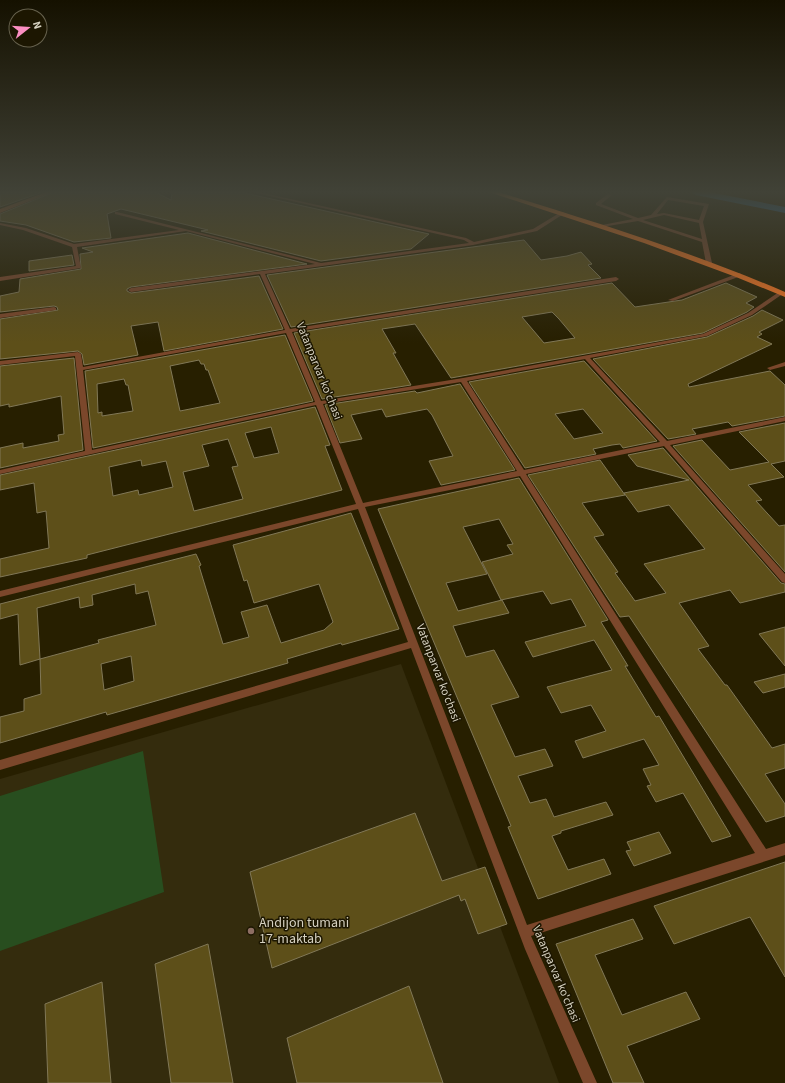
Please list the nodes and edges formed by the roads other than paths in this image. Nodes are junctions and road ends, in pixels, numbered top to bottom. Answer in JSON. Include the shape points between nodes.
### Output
{"nodes":[{"id":1,"x":64,"y":243,"type":"edge"},
{"id":2,"x":98,"y":243,"type":"edge"},
{"id":3,"x":237,"y":243,"type":"edge"},
{"id":4,"x":480,"y":243,"type":"edge"},
{"id":5,"x":651,"y":243,"type":"edge"},
{"id":6,"x":704,"y":243,"type":"edge"},
{"id":7,"x":473,"y":244,"type":"joint"},
{"id":8,"x":74,"y":246,"type":"junction"},
{"id":9,"x":709,"y":263,"type":"junction"},
{"id":10,"x":324,"y":264,"type":"junction"},
{"id":11,"x":262,"y":272,"type":"junction"},
{"id":12,"x":738,"y":275,"type":"junction"},
{"id":13,"x":0,"y":279,"type":"edge"},
{"id":14,"x":616,"y":279,"type":"dead end"},
{"id":15,"x":131,"y":290,"type":"dead end"},
{"id":16,"x":783,"y":294,"type":"edge"},
{"id":17,"x":671,"y":300,"type":"dead end"},
{"id":18,"x":54,"y":309,"type":"dead end"},
{"id":19,"x":0,"y":316,"type":"edge"},
{"id":20,"x":289,"y":331,"type":"junction"},
{"id":21,"x":586,"y":357,"type":"junction"},
{"id":22,"x":0,"y":363,"type":"edge"},
{"id":23,"x":785,"y":364,"type":"edge"},
{"id":24,"x":770,"y":368,"type":"dead end"},
{"id":25,"x":80,"y":369,"type":"junction"},
{"id":26,"x":463,"y":380,"type":"junction"},
{"id":27,"x":318,"y":403,"type":"junction"},
{"id":28,"x":785,"y":419,"type":"edge"},
{"id":29,"x":666,"y":444,"type":"junction"},
{"id":30,"x":89,"y":453,"type":"junction"},
{"id":31,"x":0,"y":472,"type":"edge"},
{"id":32,"x":521,"y":474,"type":"junction"},
{"id":33,"x":359,"y":506,"type":"junction"},
{"id":34,"x":785,"y":580,"type":"edge"},
{"id":35,"x":0,"y":594,"type":"edge"},
{"id":36,"x":413,"y":644,"type":"junction"},
{"id":37,"x":0,"y":765,"type":"edge"},
{"id":38,"x":785,"y":849,"type":"edge"},
{"id":39,"x":763,"y":855,"type":"junction"},
{"id":40,"x":524,"y":932,"type":"junction"},
{"id":41,"x":590,"y":1083,"type":"edge"}],
"edges":[{"from":1,"to":8,"type":"lane"},
{"from":2,"to":8,"type":"lane"},
{"from":3,"to":10,"type":"lane"},
{"from":4,"to":7,"type":"lane"},
{"from":5,"to":9,"type":"highway"},
{"from":6,"to":9,"type":"lane"},
{"from":7,"to":10,"type":"lane"},
{"from":8,"to":13,"type":"lane","via":[[78,267]]},
{"from":9,"to":12,"type":"highway"},
{"from":10,"to":11,"type":"lane"},
{"from":11,"to":15,"type":"lane"},
{"from":11,"to":20,"type":"lane","name":"Vatanparvar ko'chasi"},
{"from":12,"to":16,"type":"highway"},
{"from":12,"to":17,"type":"lane"},
{"from":14,"to":20,"type":"lane"},
{"from":16,"to":21,"type":"lane","via":[[705,336]]},
{"from":18,"to":19,"type":"lane"},
{"from":20,"to":25,"type":"lane"},
{"from":20,"to":27,"type":"lane","name":"Vatanparvar ko'chasi"},
{"from":21,"to":26,"type":"lane"},
{"from":21,"to":29,"type":"lane"},
{"from":22,"to":25,"type":"lane","via":[[78,354]]},
{"from":23,"to":24,"type":"lane"},
{"from":25,"to":30,"type":"lane"},
{"from":26,"to":27,"type":"lane"},
{"from":26,"to":32,"type":"lane"},
{"from":27,"to":30,"type":"lane"},
{"from":27,"to":33,"type":"lane","name":"Vatanparvar ko'chasi"},
{"from":28,"to":29,"type":"lane"},
{"from":29,"to":32,"type":"lane"},
{"from":29,"to":34,"type":"lane"},
{"from":30,"to":31,"type":"lane"},
{"from":32,"to":33,"type":"lane"},
{"from":32,"to":39,"type":"lane"},
{"from":33,"to":35,"type":"lane"},
{"from":33,"to":36,"type":"lane","name":"Vatanparvar ko'chasi"},
{"from":36,"to":37,"type":"lane"},
{"from":36,"to":40,"type":"lane","name":"Vatanparvar ko'chasi"},
{"from":38,"to":39,"type":"lane"},
{"from":39,"to":40,"type":"lane"},
{"from":40,"to":41,"type":"lane","name":"Vatanparvar ko'chasi"}]}
